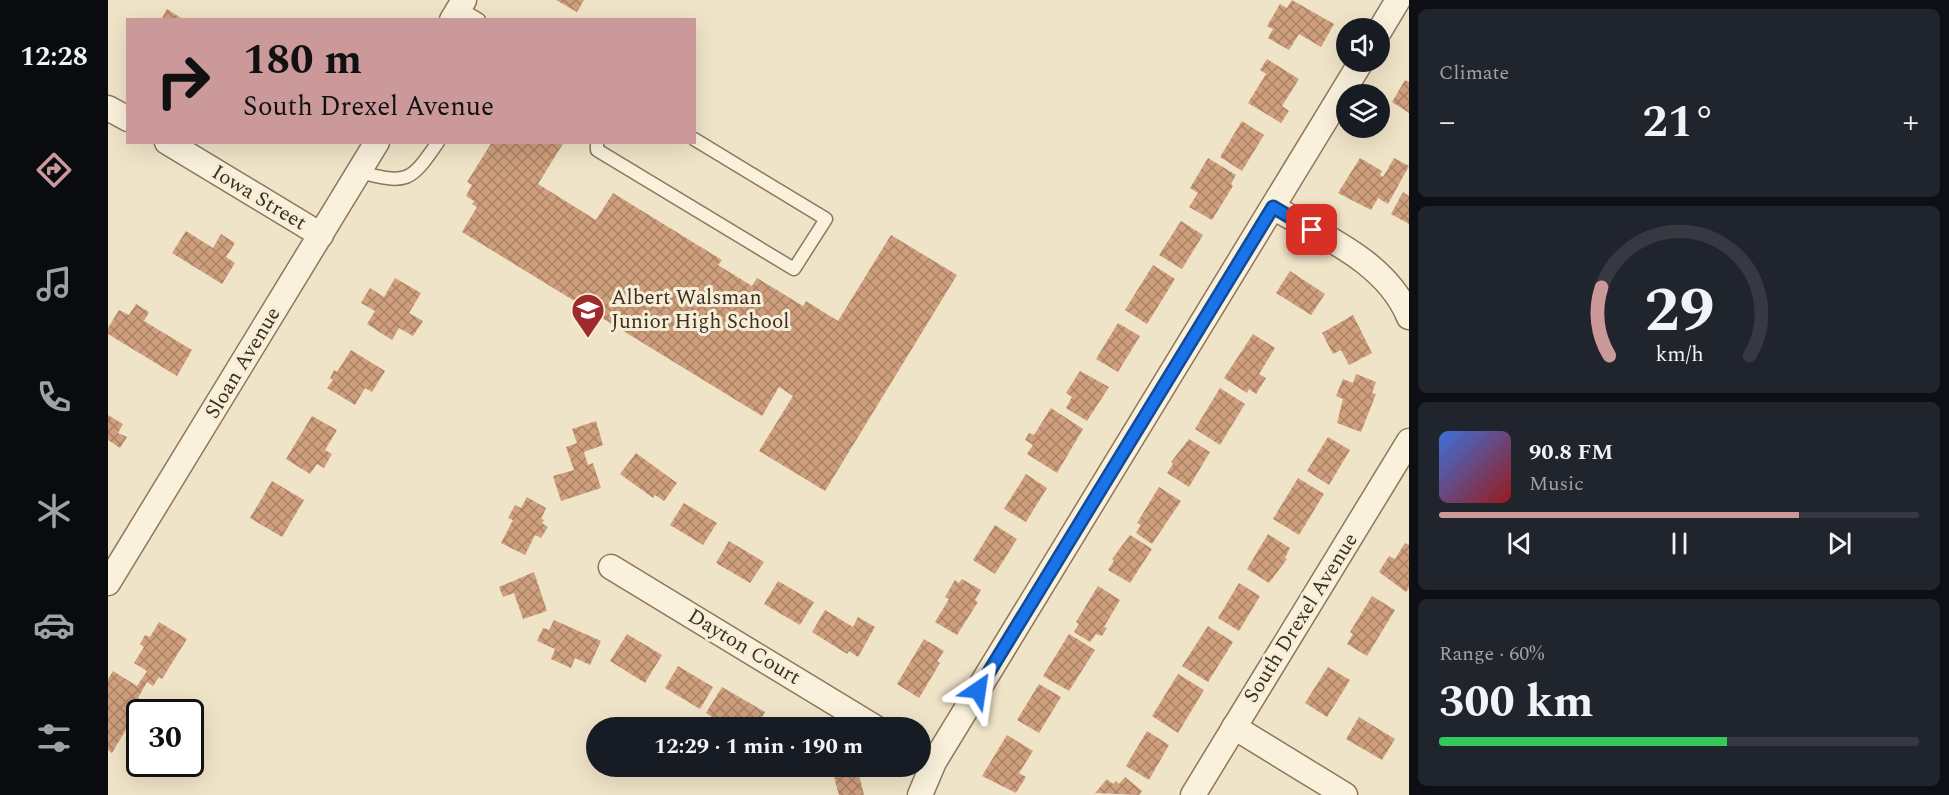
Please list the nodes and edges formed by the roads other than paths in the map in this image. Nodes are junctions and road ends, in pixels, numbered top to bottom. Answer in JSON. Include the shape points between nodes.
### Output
{"nodes":[{"id":1,"x":1398,"y":0,"type":"edge"},
{"id":2,"x":1387,"y":18,"type":"edge"},
{"id":3,"x":1355,"y":72,"type":"edge"},
{"id":4,"x":108,"y":108,"type":"edge"},
{"id":5,"x":126,"y":118,"type":"edge"},
{"id":6,"x":696,"y":140,"type":"edge"},
{"id":7,"x":169,"y":144,"type":"edge"},
{"id":8,"x":376,"y":144,"type":"edge"},
{"id":9,"x":437,"y":144,"type":"edge"},
{"id":10,"x":597,"y":144,"type":"edge"},
{"id":11,"x":359,"y":172,"type":"junction"},
{"id":12,"x":1273,"y":207,"type":"junction"},
{"id":13,"x":321,"y":235,"type":"junction"},
{"id":14,"x":1409,"y":317,"type":"edge"},
{"id":15,"x":1409,"y":441,"type":"edge"},
{"id":16,"x":611,"y":567,"type":"dead end"},
{"id":17,"x":108,"y":584,"type":"edge"},
{"id":18,"x":858,"y":717,"type":"edge"},
{"id":19,"x":1234,"y":727,"type":"junction"},
{"id":20,"x":931,"y":752,"type":"edge"},
{"id":21,"x":923,"y":777,"type":"edge"},
{"id":22,"x":920,"y":795,"type":"edge"},
{"id":23,"x":1193,"y":795,"type":"edge"},
{"id":24,"x":1345,"y":795,"type":"edge"}],
"edges":[{"from":1,"to":2,"type":"street"},
{"from":3,"to":12,"type":"street"},
{"from":4,"to":5,"type":"street"},
{"from":6,"to":10,"type":"lane","via":[[826,219],[794,269],[597,150]]},
{"from":7,"to":13,"type":"street","name":"Iowa Street"},
{"from":8,"to":11,"type":"street","name":"Sloan Avenue"},
{"from":9,"to":11,"type":"lane","via":[[417,172],[396,181]]},
{"from":11,"to":13,"type":"street","name":"Sloan Avenue"},
{"from":12,"to":14,"type":"street","via":[[1367,264],[1398,296]]},
{"from":12,"to":20,"type":"street"},
{"from":13,"to":17,"type":"street","name":"Sloan Avenue"},
{"from":15,"to":19,"type":"street","name":"South Drexel Avenue"},
{"from":16,"to":18,"type":"street","name":"Dayton Court"},
{"from":19,"to":23,"type":"street","name":"South Drexel Avenue"},
{"from":19,"to":24,"type":"street"},
{"from":21,"to":22,"type":"street"}]}
